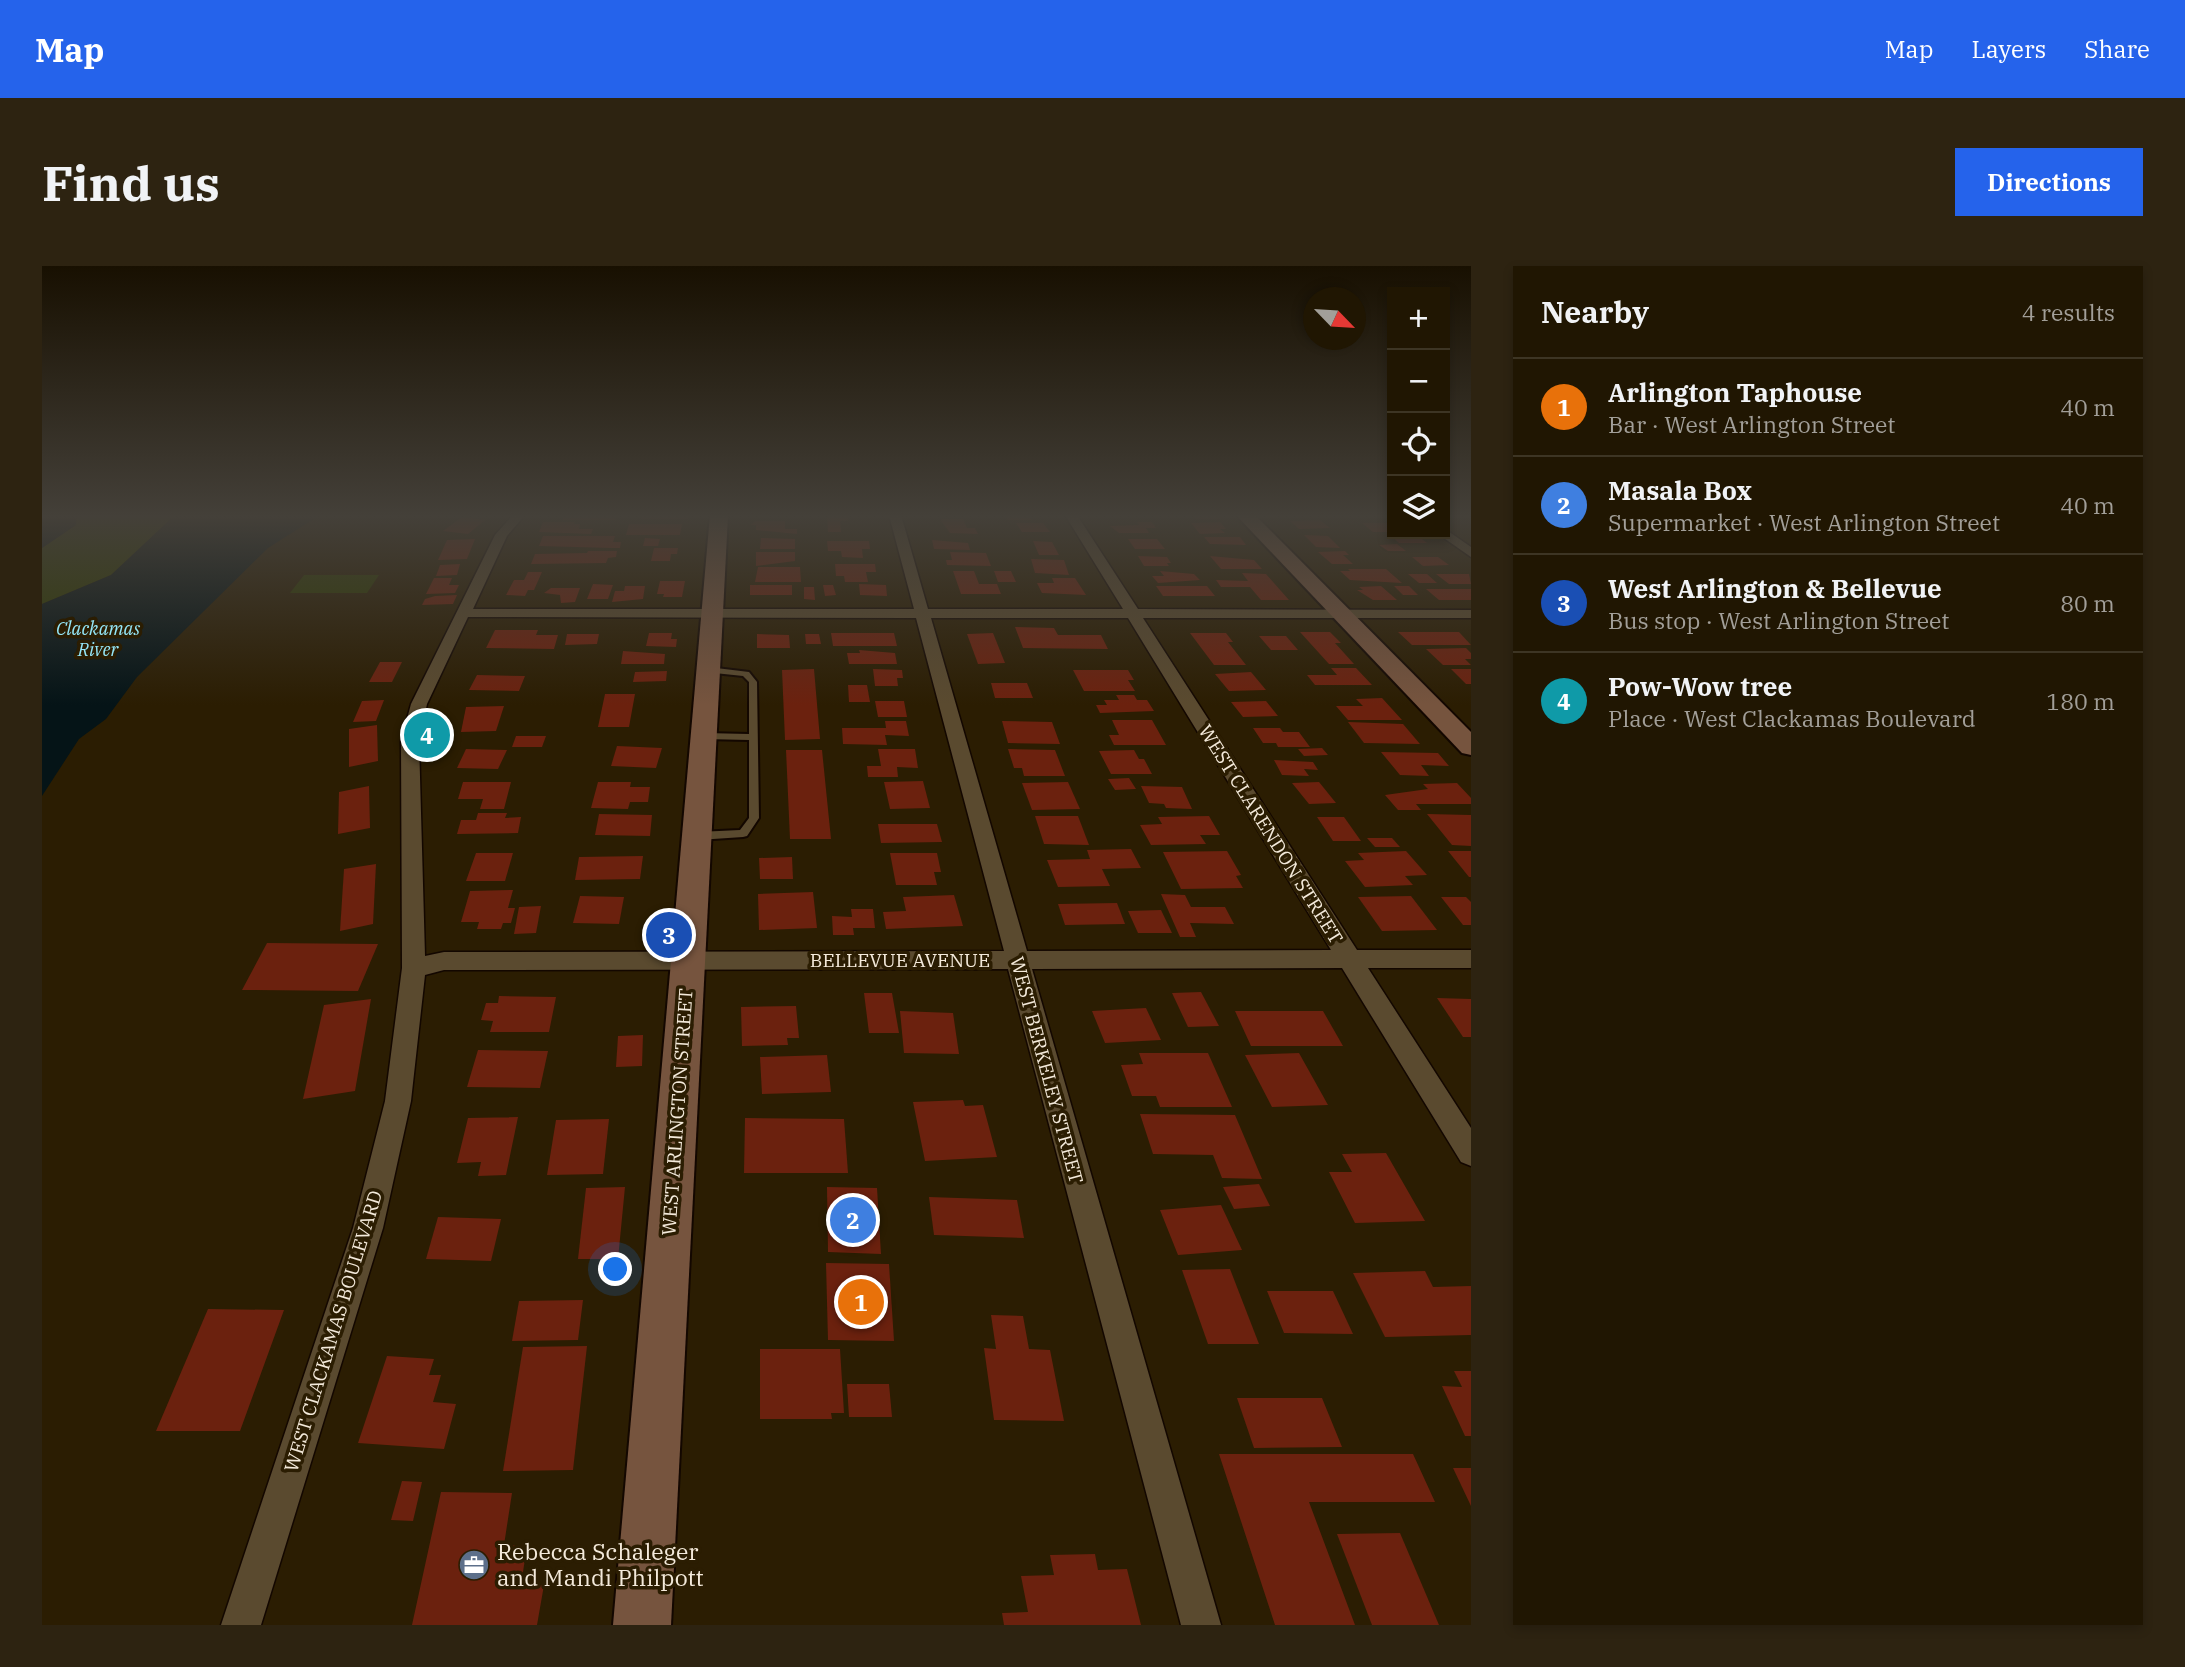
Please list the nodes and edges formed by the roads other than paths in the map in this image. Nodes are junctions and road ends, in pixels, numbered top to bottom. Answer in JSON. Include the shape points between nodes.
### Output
{"nodes":[{"id":1,"x":481,"y":578,"type":"edge"},
{"id":2,"x":715,"y":578,"type":"edge"},
{"id":3,"x":913,"y":578,"type":"edge"},
{"id":4,"x":1110,"y":578,"type":"edge"},
{"id":5,"x":1306,"y":578,"type":"edge"},
{"id":6,"x":465,"y":613,"type":"junction"},
{"id":7,"x":1341,"y":614,"type":"junction"},
{"id":8,"x":1471,"y":614,"type":"edge"},
{"id":9,"x":712,"y":615,"type":"junction"},
{"id":10,"x":924,"y":615,"type":"junction"},
{"id":11,"x":1133,"y":615,"type":"junction"},
{"id":12,"x":708,"y":670,"type":"junction"},
{"id":13,"x":704,"y":736,"type":"junction"},
{"id":14,"x":753,"y":737,"type":"junction"},
{"id":15,"x":1471,"y":747,"type":"edge"},
{"id":16,"x":697,"y":836,"type":"junction"},
{"id":17,"x":1350,"y":958,"type":"junction"},
{"id":18,"x":1471,"y":959,"type":"edge"},
{"id":19,"x":688,"y":960,"type":"junction"},
{"id":20,"x":1016,"y":961,"type":"junction"},
{"id":21,"x":414,"y":968,"type":"junction"},
{"id":22,"x":1471,"y":1153,"type":"edge"},
{"id":23,"x":241,"y":1625,"type":"edge"},
{"id":24,"x":642,"y":1625,"type":"edge"},
{"id":25,"x":1201,"y":1625,"type":"edge"}],
"edges":[{"from":1,"to":6,"type":"street","name":"WEST CLACKAMAS BOULEVARD"},
{"from":2,"to":9,"type":"main road","name":"WEST ARLINGTON STREET"},
{"from":3,"to":10,"type":"street","name":"WEST BERKELEY STREET"},
{"from":4,"to":11,"type":"street","name":"WEST CLARENDON STREET"},
{"from":5,"to":7,"type":"main road"},
{"from":6,"to":9,"type":"street"},
{"from":6,"to":21,"type":"street","name":"WEST CLACKAMAS BOULEVARD","via":[[419,704],[410,741]]},
{"from":7,"to":8,"type":"street"},
{"from":7,"to":11,"type":"street"},
{"from":7,"to":15,"type":"main road"},
{"from":9,"to":10,"type":"street"},
{"from":9,"to":12,"type":"main road","name":"WEST ARLINGTON STREET"},
{"from":10,"to":11,"type":"street"},
{"from":10,"to":20,"type":"street","name":"WEST BERKELEY STREET"},
{"from":11,"to":17,"type":"street","name":"WEST CLARENDON STREET"},
{"from":12,"to":13,"type":"main road","name":"WEST ARLINGTON STREET"},
{"from":12,"to":14,"type":"lane","via":[[746,674],[753,682]]},
{"from":13,"to":14,"type":"lane"},
{"from":13,"to":16,"type":"main road","name":"WEST ARLINGTON STREET"},
{"from":14,"to":16,"type":"lane","via":[[754,818],[743,833]]},
{"from":16,"to":19,"type":"main road","name":"WEST ARLINGTON STREET"},
{"from":17,"to":18,"type":"street","name":"BELLEVUE AVENUE"},
{"from":17,"to":20,"type":"street","name":"BELLEVUE AVENUE"},
{"from":17,"to":22,"type":"street","name":"WEST CLARENDON STREET"},
{"from":19,"to":20,"type":"street","name":"BELLEVUE AVENUE"},
{"from":19,"to":21,"type":"street","name":"BELLEVUE AVENUE","via":[[444,961]]},
{"from":19,"to":24,"type":"main road","name":"WEST ARLINGTON STREET"},
{"from":20,"to":25,"type":"street","name":"WEST BERKELEY STREET"},
{"from":21,"to":23,"type":"street","name":"WEST CLACKAMAS BOULEVARD","via":[[398,1101],[368,1228]]}]}
